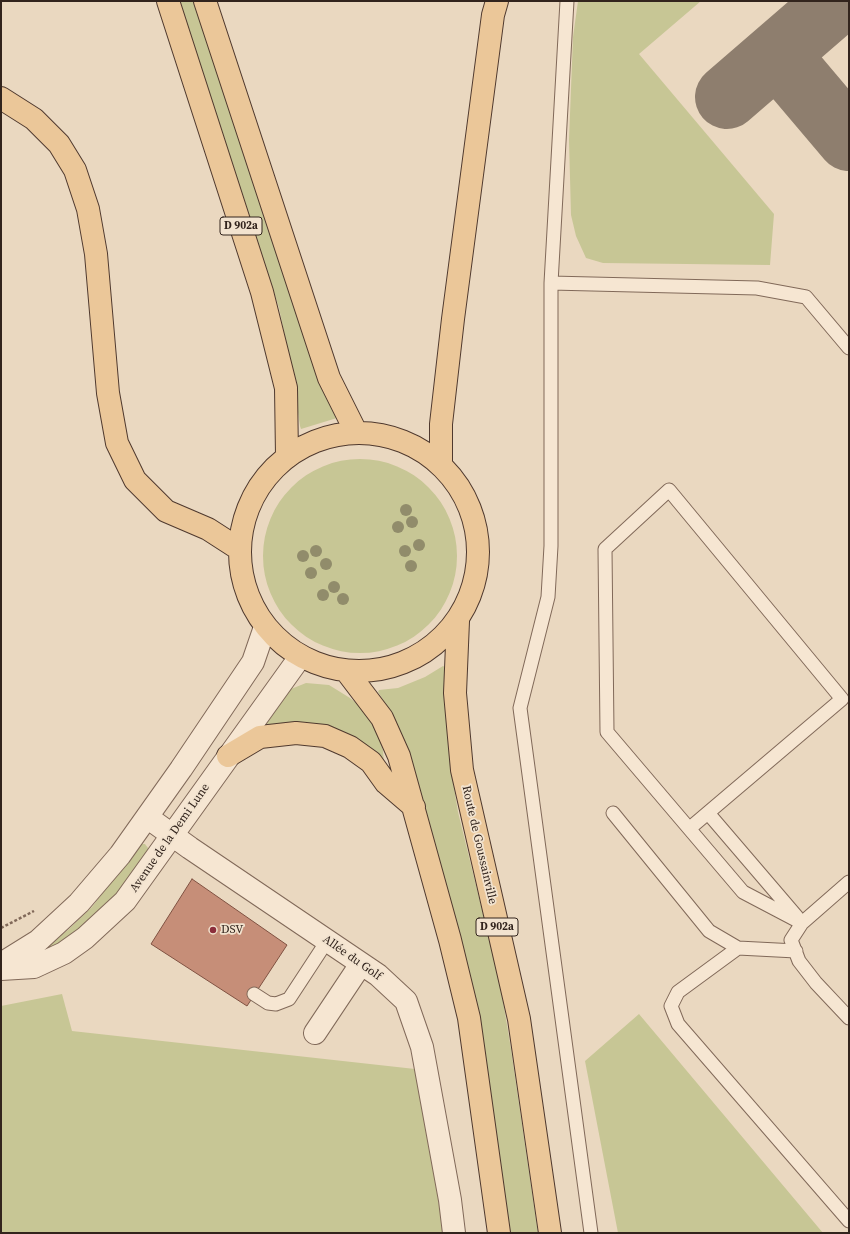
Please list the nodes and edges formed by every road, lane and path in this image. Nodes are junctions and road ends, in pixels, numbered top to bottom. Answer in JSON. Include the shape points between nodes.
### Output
{"nodes":[{"id":1,"x":168,"y":1,"type":"edge"},
{"id":2,"x":205,"y":1,"type":"edge"},
{"id":3,"x":497,"y":1,"type":"edge"},
{"id":4,"x":567,"y":1,"type":"edge"},
{"id":5,"x":1,"y":98,"type":"edge"},
{"id":6,"x":551,"y":283,"type":"junction"},
{"id":7,"x":849,"y":348,"type":"edge"},
{"id":8,"x":356,"y":432,"type":"junction"},
{"id":9,"x":287,"y":456,"type":"junction"},
{"id":10,"x":441,"y":465,"type":"junction"},
{"id":11,"x":239,"y":549,"type":"junction"},
{"id":12,"x":458,"y":621,"type":"junction"},
{"id":13,"x":265,"y":627,"type":"junction"},
{"id":14,"x":300,"y":656,"type":"junction"},
{"id":15,"x":347,"y":672,"type":"junction"},
{"id":16,"x":228,"y":756,"type":"junction"},
{"id":17,"x":414,"y":807,"type":"junction"},
{"id":18,"x":613,"y":813,"type":"dead end"},
{"id":19,"x":708,"y":813,"type":"junction"},
{"id":20,"x":147,"y":817,"type":"junction"},
{"id":21,"x":690,"y":828,"type":"junction"},
{"id":22,"x":172,"y":835,"type":"junction"},
{"id":23,"x":849,"y":882,"type":"edge"},
{"id":24,"x":802,"y":923,"type":"junction"},
{"id":25,"x":327,"y":940,"type":"junction"},
{"id":26,"x":738,"y":948,"type":"junction"},
{"id":27,"x":796,"y":952,"type":"junction"},
{"id":28,"x":1,"y":964,"type":"edge"},
{"id":29,"x":361,"y":964,"type":"junction"},
{"id":30,"x":1,"y":970,"type":"edge"},
{"id":31,"x":254,"y":994,"type":"dead end"},
{"id":32,"x":849,"y":1018,"type":"edge"},
{"id":33,"x":315,"y":1033,"type":"dead end"},
{"id":34,"x":849,"y":1221,"type":"edge"},
{"id":35,"x":454,"y":1233,"type":"edge"},
{"id":36,"x":499,"y":1233,"type":"edge"},
{"id":37,"x":550,"y":1233,"type":"edge"},
{"id":38,"x":591,"y":1233,"type":"edge"}],
"edges":[{"from":1,"to":9,"type":"main road","number":"D 902a","via":[[262,292],[286,388]]},
{"from":2,"to":8,"type":"main road","number":"D 902a","via":[[329,378]]},
{"from":3,"to":10,"type":"main road","via":[[493,15],[453,319],[441,424]]},
{"from":4,"to":6,"type":"lane"},
{"from":5,"to":11,"type":"main road","via":[[34,118],[59,144],[75,170],[88,209],[96,254],[108,393],[117,443],[135,480],[166,512],[208,529]]},
{"from":6,"to":7,"type":"lane","via":[[757,288],[806,297]]},
{"from":6,"to":38,"type":"lane","via":[[551,546],[548,597],[520,708]]},
{"from":8,"to":9,"type":"main road","via":[[320,439]]},
{"from":8,"to":10,"type":"main road","via":[[387,436],[409,444]]},
{"from":9,"to":11,"type":"main road","via":[[268,474],[252,497],[243,522]]},
{"from":10,"to":12,"type":"main road","via":[[462,492],[476,523],[479,557],[473,591]]},
{"from":11,"to":13,"type":"main road","via":[[246,590]]},
{"from":12,"to":15,"type":"main road","via":[[436,644],[409,661],[379,671]]},
{"from":12,"to":37,"type":"main road","name":"Route de Goussainville","number":"D 902a","via":[[455,693],[462,770],[519,1019]]},
{"from":13,"to":14,"type":"main road","via":[[281,643]]},
{"from":13,"to":20,"type":"street","via":[[253,662]]},
{"from":14,"to":15,"type":"main road","via":[[323,667]]},
{"from":14,"to":16,"type":"street","name":"Avenue de la Demi Lune"},
{"from":15,"to":17,"type":"main road","via":[[382,718],[399,756]]},
{"from":16,"to":17,"type":"main road","via":[[260,737],[296,733],[326,736],[350,746],[371,762],[386,783]]},
{"from":16,"to":22,"type":"street","name":"Avenue de la Demi Lune"},
{"from":17,"to":36,"type":"main road","via":[[469,1018]]},
{"from":18,"to":26,"type":"lane","via":[[709,931]]},
{"from":19,"to":21,"type":"lane"},
{"from":19,"to":21,"type":"lane","via":[[842,699],[669,490],[605,549],[607,732]]},
{"from":19,"to":24,"type":"lane"},
{"from":20,"to":22,"type":"street","name":"Allée du Golf"},
{"from":20,"to":28,"type":"street","via":[[79,904],[38,940]]},
{"from":21,"to":24,"type":"lane","via":[[744,892]]},
{"from":22,"to":25,"type":"street","name":"Allée du Golf"},
{"from":22,"to":30,"type":"street","name":"Avenue de la Demi Lune","via":[[125,901],[84,938],[64,953],[34,967]]},
{"from":23,"to":24,"type":"lane"},
{"from":24,"to":27,"type":"lane","via":[[791,940]]},
{"from":25,"to":29,"type":"street","name":"Allée du Golf"},
{"from":25,"to":31,"type":"lane","via":[[289,999],[276,1004],[268,1003]]},
{"from":26,"to":27,"type":"lane"},
{"from":26,"to":34,"type":"lane","via":[[678,992],[671,1006],[678,1024]]},
{"from":27,"to":32,"type":"lane","via":[[799,961],[816,983]]},
{"from":29,"to":33,"type":"street"},
{"from":29,"to":35,"type":"street","name":"Allée du Golf","via":[[378,975],[406,1001],[422,1047]]}]}
